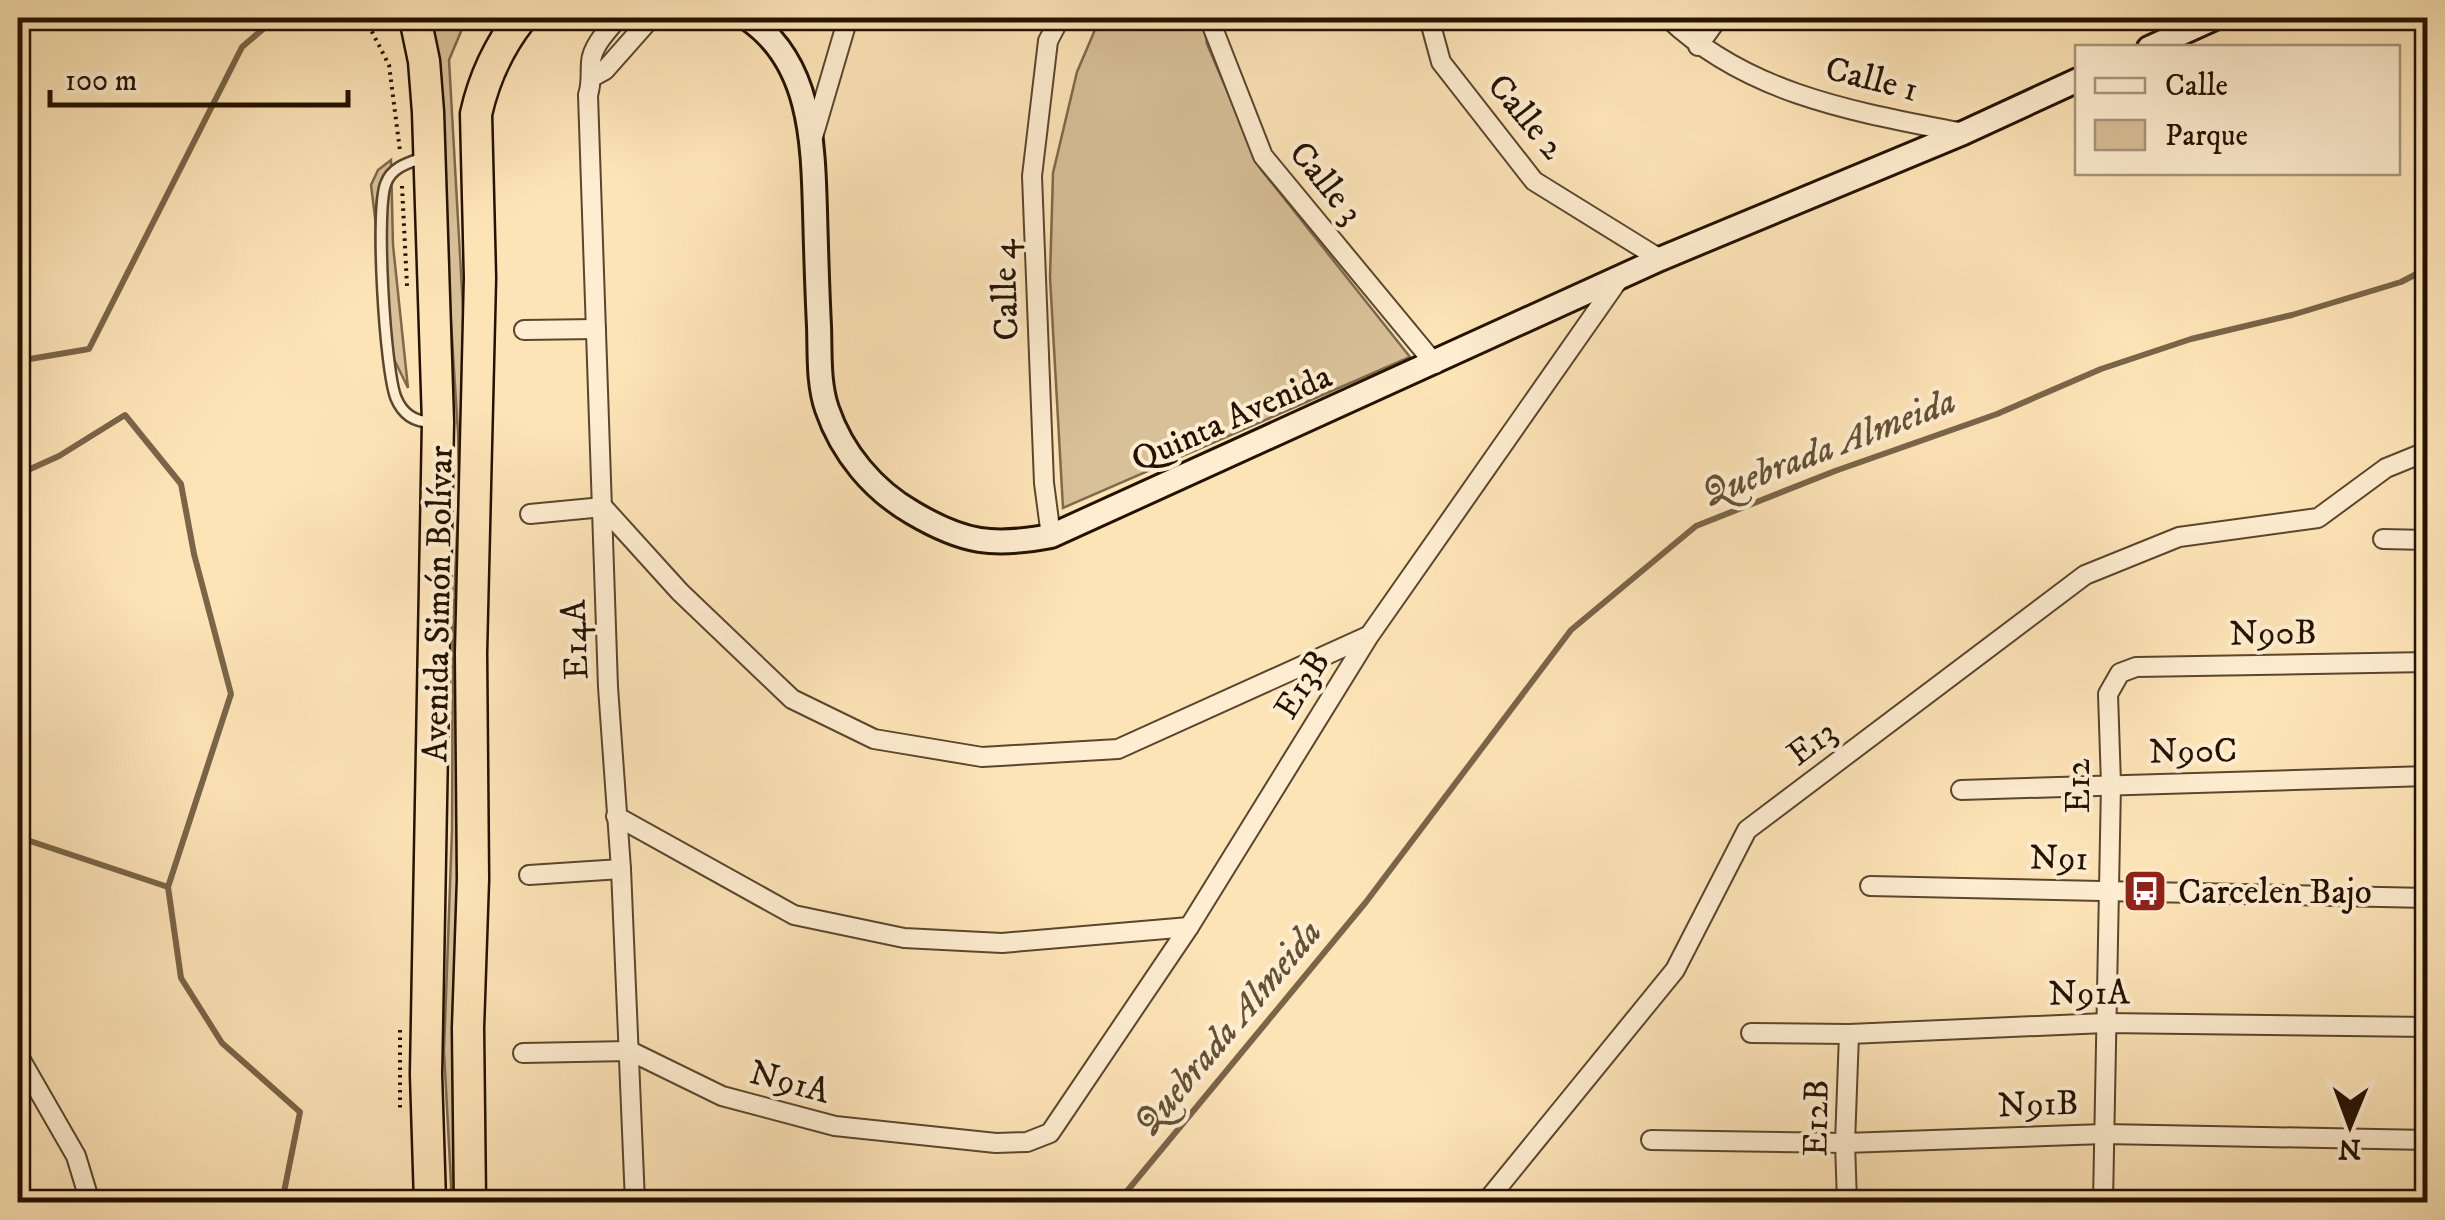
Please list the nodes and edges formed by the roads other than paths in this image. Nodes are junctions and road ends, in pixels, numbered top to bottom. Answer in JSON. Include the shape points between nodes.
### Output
{"nodes":[{"id":1,"x":415,"y":18,"type":"edge"},
{"id":2,"x":522,"y":18,"type":"edge"},
{"id":3,"x":618,"y":18,"type":"edge"},
{"id":4,"x":651,"y":18,"type":"edge"},
{"id":5,"x":746,"y":18,"type":"edge"},
{"id":6,"x":848,"y":18,"type":"edge"},
{"id":7,"x":1060,"y":18,"type":"edge"},
{"id":8,"x":1209,"y":18,"type":"edge"},
{"id":9,"x":1429,"y":18,"type":"edge"},
{"id":10,"x":1668,"y":18,"type":"edge"},
{"id":11,"x":1718,"y":18,"type":"edge"},
{"id":12,"x":2215,"y":18,"type":"edge"},
{"id":13,"x":2156,"y":45,"type":"edge"},
{"id":14,"x":1698,"y":46,"type":"junction"},
{"id":15,"x":594,"y":76,"type":"junction"},
{"id":16,"x":2075,"y":81,"type":"edge"},
{"id":17,"x":1963,"y":132,"type":"junction"},
{"id":18,"x":812,"y":137,"type":"junction"},
{"id":19,"x":416,"y":160,"type":"junction"},
{"id":20,"x":1660,"y":258,"type":"junction"},
{"id":21,"x":1619,"y":278,"type":"junction"},
{"id":22,"x":596,"y":329,"type":"junction"},
{"id":23,"x":524,"y":330,"type":"dead end"},
{"id":24,"x":1435,"y":364,"type":"junction"},
{"id":25,"x":438,"y":422,"type":"junction"},
{"id":26,"x":2428,"y":451,"type":"edge"},
{"id":27,"x":603,"y":507,"type":"junction"},
{"id":28,"x":530,"y":514,"type":"dead end"},
{"id":29,"x":1051,"y":536,"type":"junction"},
{"id":30,"x":2383,"y":539,"type":"dead end"},
{"id":31,"x":2428,"y":540,"type":"edge"},
{"id":32,"x":1369,"y":636,"type":"junction"},
{"id":33,"x":2428,"y":662,"type":"edge"},
{"id":34,"x":2120,"y":673,"type":"joint"},
{"id":35,"x":2428,"y":776,"type":"edge"},
{"id":36,"x":2110,"y":784,"type":"junction"},
{"id":37,"x":1961,"y":790,"type":"dead end"},
{"id":38,"x":616,"y":816,"type":"junction"},
{"id":39,"x":621,"y":869,"type":"junction"},
{"id":40,"x":528,"y":874,"type":"dead end"},
{"id":41,"x":1870,"y":886,"type":"dead end"},
{"id":42,"x":2110,"y":891,"type":"junction"},
{"id":43,"x":2428,"y":898,"type":"edge"},
{"id":44,"x":1189,"y":927,"type":"junction"},
{"id":45,"x":2106,"y":1023,"type":"junction"},
{"id":46,"x":2428,"y":1027,"type":"edge"},
{"id":47,"x":1752,"y":1033,"type":"dead end"},
{"id":48,"x":1849,"y":1034,"type":"junction"},
{"id":49,"x":630,"y":1050,"type":"junction"},
{"id":50,"x":523,"y":1053,"type":"dead end"},
{"id":51,"x":18,"y":1055,"type":"edge"},
{"id":52,"x":1050,"y":1132,"type":"joint"},
{"id":53,"x":2104,"y":1134,"type":"junction"},
{"id":54,"x":1650,"y":1140,"type":"dead end"},
{"id":55,"x":2428,"y":1140,"type":"edge"},
{"id":56,"x":1845,"y":1142,"type":"junction"},
{"id":57,"x":90,"y":1202,"type":"edge"},
{"id":58,"x":430,"y":1202,"type":"edge"},
{"id":59,"x":470,"y":1202,"type":"edge"},
{"id":60,"x":636,"y":1202,"type":"edge"},
{"id":61,"x":1486,"y":1202,"type":"edge"},
{"id":62,"x":1847,"y":1202,"type":"edge"},
{"id":63,"x":2102,"y":1202,"type":"edge"}],
"edges":[{"from":1,"to":19,"type":"highway","name":"Avenida Simón Bolívar","via":[[424,61]]},
{"from":2,"to":59,"type":"highway","name":"Avenida Simón Bolívar","via":[[506,36],[476,114]]},
{"from":3,"to":15,"type":"street","name":"E14A","via":[[593,55]]},
{"from":4,"to":15,"type":"street"},
{"from":5,"to":18,"type":"street","name":"Quinta Avenida","via":[[784,54]]},
{"from":6,"to":18,"type":"street"},
{"from":7,"to":29,"type":"street","name":"Calle 4","via":[[1048,41],[1032,176]]},
{"from":8,"to":24,"type":"street","name":"Calle 3","via":[[1263,156]]},
{"from":9,"to":20,"type":"street","name":"Calle 2","via":[[1442,62],[1534,181]]},
{"from":10,"to":14,"type":"street","name":"Calle 1"},
{"from":11,"to":14,"type":"street"},
{"from":12,"to":13,"type":"street"},
{"from":14,"to":17,"type":"street","name":"Calle 1","via":[[1838,108]]},
{"from":15,"to":22,"type":"street","name":"E14A","via":[[588,95]]},
{"from":16,"to":17,"type":"street","name":"Quinta Avenida"},
{"from":17,"to":20,"type":"street","name":"Quinta Avenida"},
{"from":18,"to":29,"type":"street","name":"Quinta Avenida","via":[[820,368],[839,438],[885,496],[932,524],[981,542]]},
{"from":19,"to":25,"type":"highway","name":"Avenida Simón Bolívar"},
{"from":19,"to":25,"type":"lane","via":[[386,181],[382,212],[390,371],[404,411],[416,422]]},
{"from":20,"to":21,"type":"street","name":"Quinta Avenida"},
{"from":21,"to":24,"type":"street","name":"Quinta Avenida"},
{"from":21,"to":32,"type":"street","name":"E13B"},
{"from":22,"to":23,"type":"street"},
{"from":22,"to":27,"type":"street","name":"E14A"},
{"from":24,"to":29,"type":"street","name":"Quinta Avenida"},
{"from":25,"to":58,"type":"highway","name":"Avenida Simón Bolívar","via":[[426,1074]]},
{"from":26,"to":61,"type":"street","name":"E13","via":[[2386,468],[2318,518],[2179,538],[2086,575],[1748,830],[1675,970]]},
{"from":27,"to":28,"type":"street"},
{"from":27,"to":32,"type":"street","via":[[792,699],[874,738],[982,756],[1118,749]]},
{"from":27,"to":38,"type":"street","name":"E14A"},
{"from":30,"to":31,"type":"street"},
{"from":32,"to":44,"type":"street","name":"E13B"},
{"from":33,"to":34,"type":"street","name":"N90B","via":[[2136,666]]},
{"from":34,"to":36,"type":"street","name":"E12","via":[[2108,694]]},
{"from":35,"to":36,"type":"street","name":"N90C"},
{"from":36,"to":37,"type":"street","name":"N90C"},
{"from":36,"to":42,"type":"street","name":"E12"},
{"from":38,"to":39,"type":"street","name":"E14A"},
{"from":38,"to":44,"type":"street","via":[[794,915],[904,938],[1002,943]]},
{"from":39,"to":40,"type":"street"},
{"from":39,"to":49,"type":"street","name":"E14A"},
{"from":41,"to":42,"type":"street","name":"N91"},
{"from":42,"to":43,"type":"street","name":"N91"},
{"from":42,"to":45,"type":"street","name":"E12"},
{"from":44,"to":52,"type":"street","name":"E13B"},
{"from":45,"to":46,"type":"street","name":"N91A"},
{"from":45,"to":48,"type":"street","name":"N91A"},
{"from":45,"to":53,"type":"street","name":"E12"},
{"from":47,"to":48,"type":"street","name":"N91A"},
{"from":48,"to":56,"type":"street","name":"E12B"},
{"from":49,"to":50,"type":"street","name":"N91A"},
{"from":49,"to":52,"type":"street","name":"N91A","via":[[722,1096],[835,1126],[996,1144]]},
{"from":49,"to":60,"type":"street","name":"E14A"},
{"from":51,"to":57,"type":"street","via":[[76,1156]]},
{"from":53,"to":55,"type":"street","name":"N91B"},
{"from":53,"to":56,"type":"street","name":"N91B"},
{"from":53,"to":63,"type":"street","name":"E12"},
{"from":54,"to":56,"type":"street","name":"N91B"},
{"from":56,"to":62,"type":"street","name":"E12B"}]}
